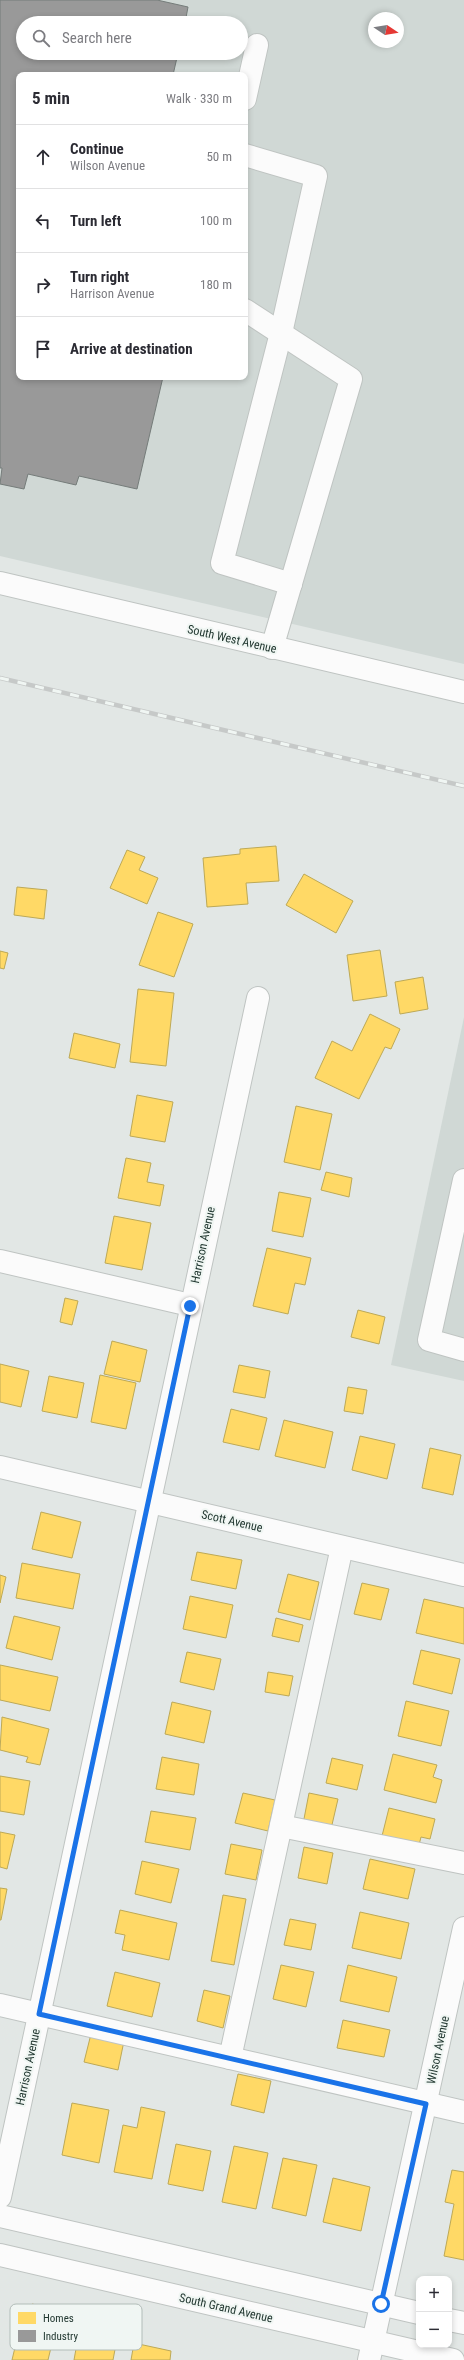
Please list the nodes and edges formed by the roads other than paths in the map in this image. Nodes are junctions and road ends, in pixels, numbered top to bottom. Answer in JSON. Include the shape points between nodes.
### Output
{"nodes":[{"id":1,"x":257,"y":45,"type":"dead end"},
{"id":2,"x":248,"y":86,"type":"edge"},
{"id":3,"x":248,"y":156,"type":"edge"},
{"id":4,"x":248,"y":312,"type":"edge"},
{"id":5,"x":281,"y":334,"type":"junction"},
{"id":6,"x":0,"y":583,"type":"edge"},
{"id":7,"x":291,"y":584,"type":"junction"},
{"id":8,"x":272,"y":648,"type":"junction"},
{"id":9,"x":464,"y":692,"type":"edge"},
{"id":10,"x":258,"y":998,"type":"dead end"},
{"id":11,"x":464,"y":1180,"type":"edge"},
{"id":12,"x":0,"y":1261,"type":"edge"},
{"id":13,"x":190,"y":1306,"type":"junction"},
{"id":14,"x":464,"y":1350,"type":"edge"},
{"id":15,"x":0,"y":1467,"type":"edge"},
{"id":16,"x":148,"y":1502,"type":"junction"},
{"id":17,"x":342,"y":1547,"type":"junction"},
{"id":18,"x":464,"y":1575,"type":"edge"},
{"id":19,"x":281,"y":1826,"type":"junction"},
{"id":20,"x":464,"y":1863,"type":"edge"},
{"id":21,"x":464,"y":1928,"type":"edge"},
{"id":22,"x":0,"y":2005,"type":"edge"},
{"id":23,"x":39,"y":2014,"type":"junction"},
{"id":24,"x":230,"y":2058,"type":"junction"},
{"id":25,"x":426,"y":2104,"type":"junction"},
{"id":26,"x":464,"y":2112,"type":"edge"},
{"id":27,"x":0,"y":2197,"type":"edge"},
{"id":28,"x":0,"y":2216,"type":"edge"},
{"id":29,"x":0,"y":2255,"type":"edge"},
{"id":30,"x":381,"y":2304,"type":"junction"},
{"id":31,"x":416,"y":2312,"type":"edge"},
{"id":32,"x":452,"y":2321,"type":"edge"},
{"id":33,"x":464,"y":2323,"type":"edge"},
{"id":34,"x":371,"y":2351,"type":"edge"},
{"id":35,"x":453,"y":2360,"type":"edge"}],
"edges":[{"from":1,"to":2,"type":"street"},
{"from":3,"to":5,"type":"street","via":[[316,176]]},
{"from":4,"to":5,"type":"street"},
{"from":5,"to":7,"type":"street","via":[[351,379]]},
{"from":5,"to":7,"type":"street","via":[[222,563]]},
{"from":6,"to":8,"type":"street","name":"South West Avenue"},
{"from":7,"to":8,"type":"street"},
{"from":8,"to":9,"type":"street","name":"South West Avenue"},
{"from":10,"to":13,"type":"street","name":"Harrison Avenue"},
{"from":11,"to":14,"type":"street","via":[[429,1340]]},
{"from":12,"to":13,"type":"street"},
{"from":13,"to":16,"type":"street","name":"Harrison Avenue"},
{"from":15,"to":16,"type":"street","name":"Scott Avenue"},
{"from":16,"to":17,"type":"street","name":"Scott Avenue"},
{"from":16,"to":23,"type":"street","name":"Harrison Avenue"},
{"from":17,"to":18,"type":"street","name":"Scott Avenue"},
{"from":17,"to":19,"type":"street"},
{"from":19,"to":20,"type":"street"},
{"from":19,"to":24,"type":"street"},
{"from":21,"to":25,"type":"street","name":"Wilson Avenue"},
{"from":22,"to":23,"type":"street"},
{"from":23,"to":24,"type":"street"},
{"from":23,"to":27,"type":"street","name":"Harrison Avenue"},
{"from":24,"to":25,"type":"street"},
{"from":25,"to":26,"type":"street"},
{"from":25,"to":30,"type":"street","name":"Wilson Avenue"},
{"from":28,"to":30,"type":"street"},
{"from":29,"to":34,"type":"street","name":"South Grand Avenue"},
{"from":30,"to":31,"type":"street"},
{"from":30,"to":34,"type":"street","name":"Wilson Avenue"},
{"from":32,"to":33,"type":"street"},
{"from":34,"to":35,"type":"street","name":"South Grand Avenue"}]}
